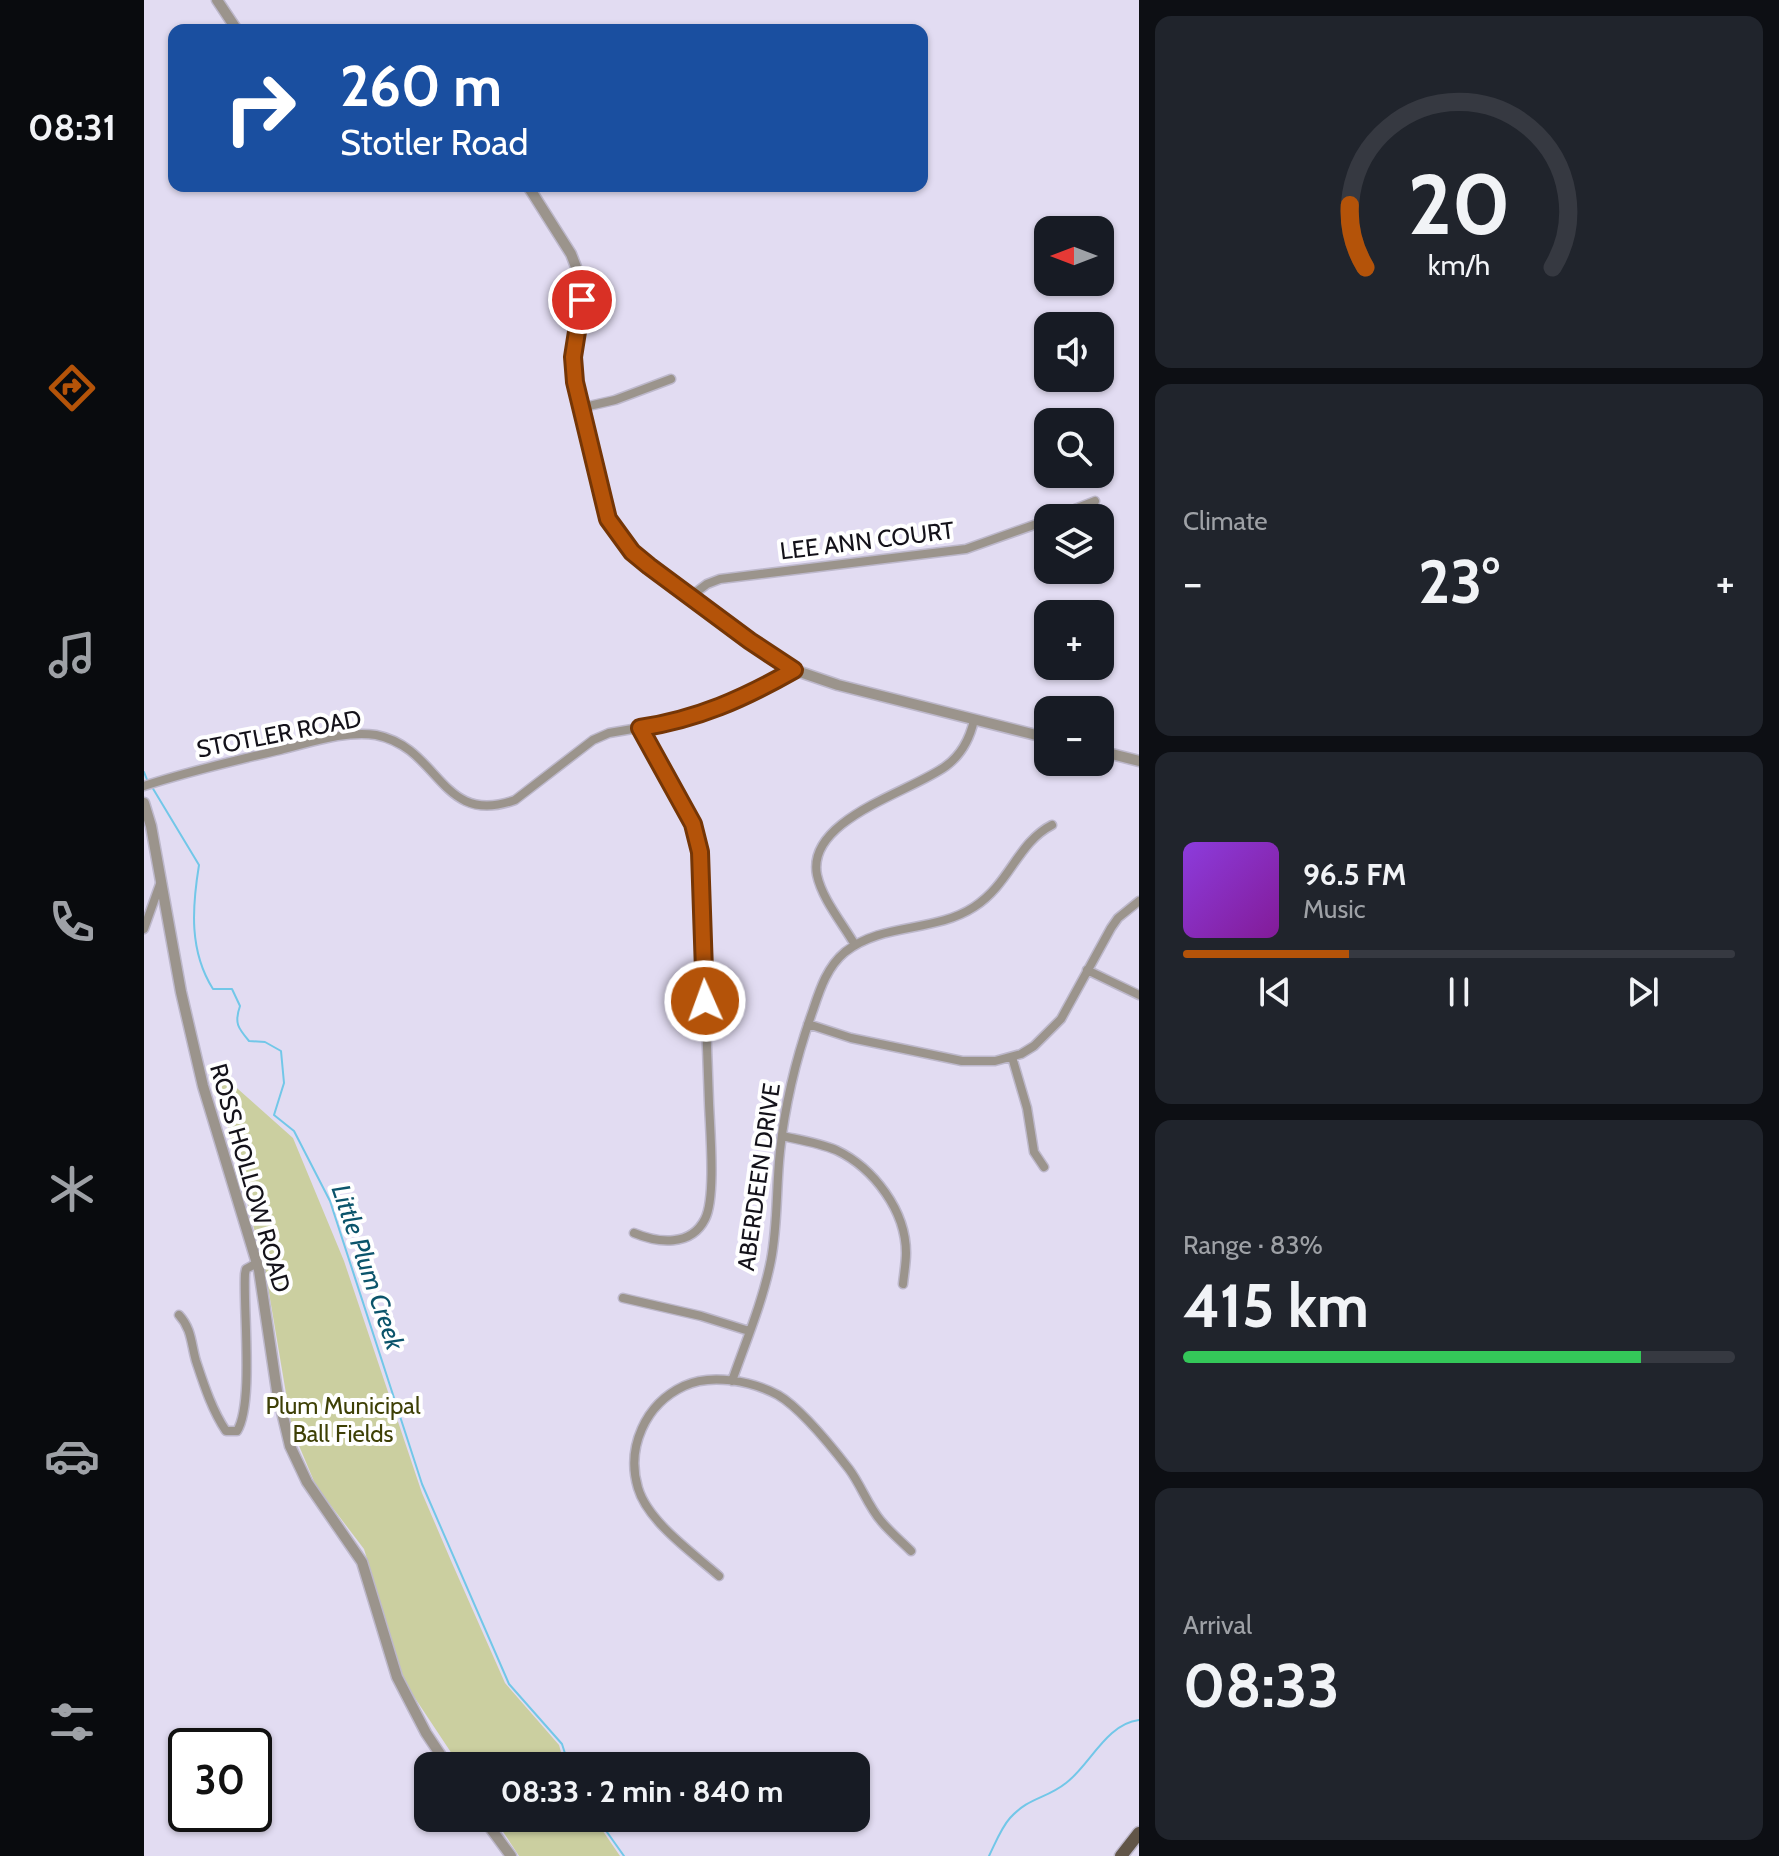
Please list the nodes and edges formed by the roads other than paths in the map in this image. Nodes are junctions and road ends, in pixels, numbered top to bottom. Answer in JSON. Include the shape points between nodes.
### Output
{"nodes":[{"id":1,"x":217,"y":0,"type":"edge"},
{"id":2,"x":233,"y":24,"type":"edge"},
{"id":3,"x":532,"y":192,"type":"edge"},
{"id":4,"x":671,"y":379,"type":"dead end"},
{"id":5,"x":580,"y":408,"type":"junction"},
{"id":6,"x":1095,"y":501,"type":"dead end"},
{"id":7,"x":1088,"y":504,"type":"edge"},
{"id":8,"x":1034,"y":525,"type":"edge"},
{"id":9,"x":691,"y":596,"type":"junction"},
{"id":10,"x":794,"y":670,"type":"junction"},
{"id":11,"x":974,"y":720,"type":"junction"},
{"id":12,"x":640,"y":728,"type":"junction"},
{"id":13,"x":1034,"y":735,"type":"edge"},
{"id":14,"x":1114,"y":755,"type":"edge"},
{"id":15,"x":1139,"y":761,"type":"edge"},
{"id":16,"x":149,"y":785,"type":"edge"},
{"id":17,"x":144,"y":803,"type":"edge"},
{"id":18,"x":1052,"y":825,"type":"dead end"},
{"id":19,"x":160,"y":884,"type":"junction"},
{"id":20,"x":1139,"y":901,"type":"edge"},
{"id":21,"x":144,"y":929,"type":"edge"},
{"id":22,"x":855,"y":945,"type":"junction"},
{"id":23,"x":1087,"y":970,"type":"junction"},
{"id":24,"x":1139,"y":995,"type":"edge"},
{"id":25,"x":808,"y":1024,"type":"junction"},
{"id":26,"x":1012,"y":1057,"type":"junction"},
{"id":27,"x":782,"y":1136,"type":"junction"},
{"id":28,"x":1044,"y":1167,"type":"dead end"},
{"id":29,"x":634,"y":1233,"type":"dead end"},
{"id":30,"x":257,"y":1263,"type":"junction"},
{"id":31,"x":903,"y":1284,"type":"dead end"},
{"id":32,"x":623,"y":1298,"type":"dead end"},
{"id":33,"x":179,"y":1315,"type":"dead end"},
{"id":34,"x":749,"y":1331,"type":"junction"},
{"id":35,"x":732,"y":1381,"type":"junction"},
{"id":36,"x":911,"y":1551,"type":"dead end"},
{"id":37,"x":719,"y":1576,"type":"dead end"},
{"id":38,"x":439,"y":1752,"type":"edge"},
{"id":39,"x":493,"y":1832,"type":"edge"},
{"id":40,"x":1139,"y":1833,"type":"edge"},
{"id":41,"x":511,"y":1856,"type":"edge"},
{"id":42,"x":1121,"y":1856,"type":"edge"}],
"edges":[{"from":1,"to":2,"type":"street"},
{"from":3,"to":5,"type":"street","via":[[571,254],[580,280],[573,357]]},
{"from":4,"to":5,"type":"street"},
{"from":5,"to":9,"type":"street","via":[[613,527],[632,552]]},
{"from":6,"to":7,"type":"street","name":"LEE ANN COURT"},
{"from":8,"to":9,"type":"street","name":"LEE ANN COURT","via":[[966,549],[720,579]]},
{"from":9,"to":10,"type":"street"},
{"from":10,"to":11,"type":"street"},
{"from":10,"to":12,"type":"street","name":"STOTLER ROAD","via":[[749,696],[691,719]]},
{"from":11,"to":13,"type":"street"},
{"from":11,"to":22,"type":"street","via":[[964,747],[946,767],[841,824],[823,843],[816,866],[821,888]]},
{"from":12,"to":16,"type":"street","name":"STOTLER ROAD","via":[[593,740],[515,800],[491,806],[467,804],[416,754],[368,734],[227,761]]},
{"from":12,"to":29,"type":"street","via":[[693,824],[700,852],[710,1146],[704,1222],[676,1241]]},
{"from":14,"to":15,"type":"street"},
{"from":17,"to":19,"type":"street","name":"ROSS HOLLOW ROAD"},
{"from":18,"to":22,"type":"street","name":"ABERDEEN DRIVE","via":[[1029,841],[999,887],[973,908],[946,921],[884,932]]},
{"from":19,"to":21,"type":"street"},
{"from":19,"to":30,"type":"street","name":"ROSS HOLLOW ROAD","via":[[203,1086]]},
{"from":20,"to":23,"type":"street","via":[[1118,918]]},
{"from":22,"to":25,"type":"street","name":"ABERDEEN DRIVE","via":[[833,964]]},
{"from":23,"to":24,"type":"street"},
{"from":23,"to":26,"type":"street","via":[[1061,1019],[1034,1046]]},
{"from":25,"to":26,"type":"street","via":[[962,1061]]},
{"from":25,"to":27,"type":"street","name":"ABERDEEN DRIVE"},
{"from":26,"to":28,"type":"street","via":[[1034,1152]]},
{"from":27,"to":31,"type":"street","via":[[834,1149],[875,1178],[902,1226]]},
{"from":27,"to":34,"type":"street","name":"ABERDEEN DRIVE","via":[[772,1255]]},
{"from":30,"to":33,"type":"street","via":[[245,1274],[245,1392],[237,1431],[226,1431],[222,1425]]},
{"from":30,"to":38,"type":"street","name":"ROSS HOLLOW ROAD","via":[[290,1446],[307,1482],[362,1562],[397,1677]]},
{"from":32,"to":34,"type":"street"},
{"from":34,"to":35,"type":"street","name":"ABERDEEN DRIVE"},
{"from":35,"to":36,"type":"street","via":[[786,1400],[849,1469],[879,1519]]},
{"from":35,"to":37,"type":"street","via":[[697,1382],[669,1396],[644,1423],[634,1454],[638,1489],[650,1512]]},
{"from":39,"to":41,"type":"street"},
{"from":40,"to":42,"type":"main road"}]}
